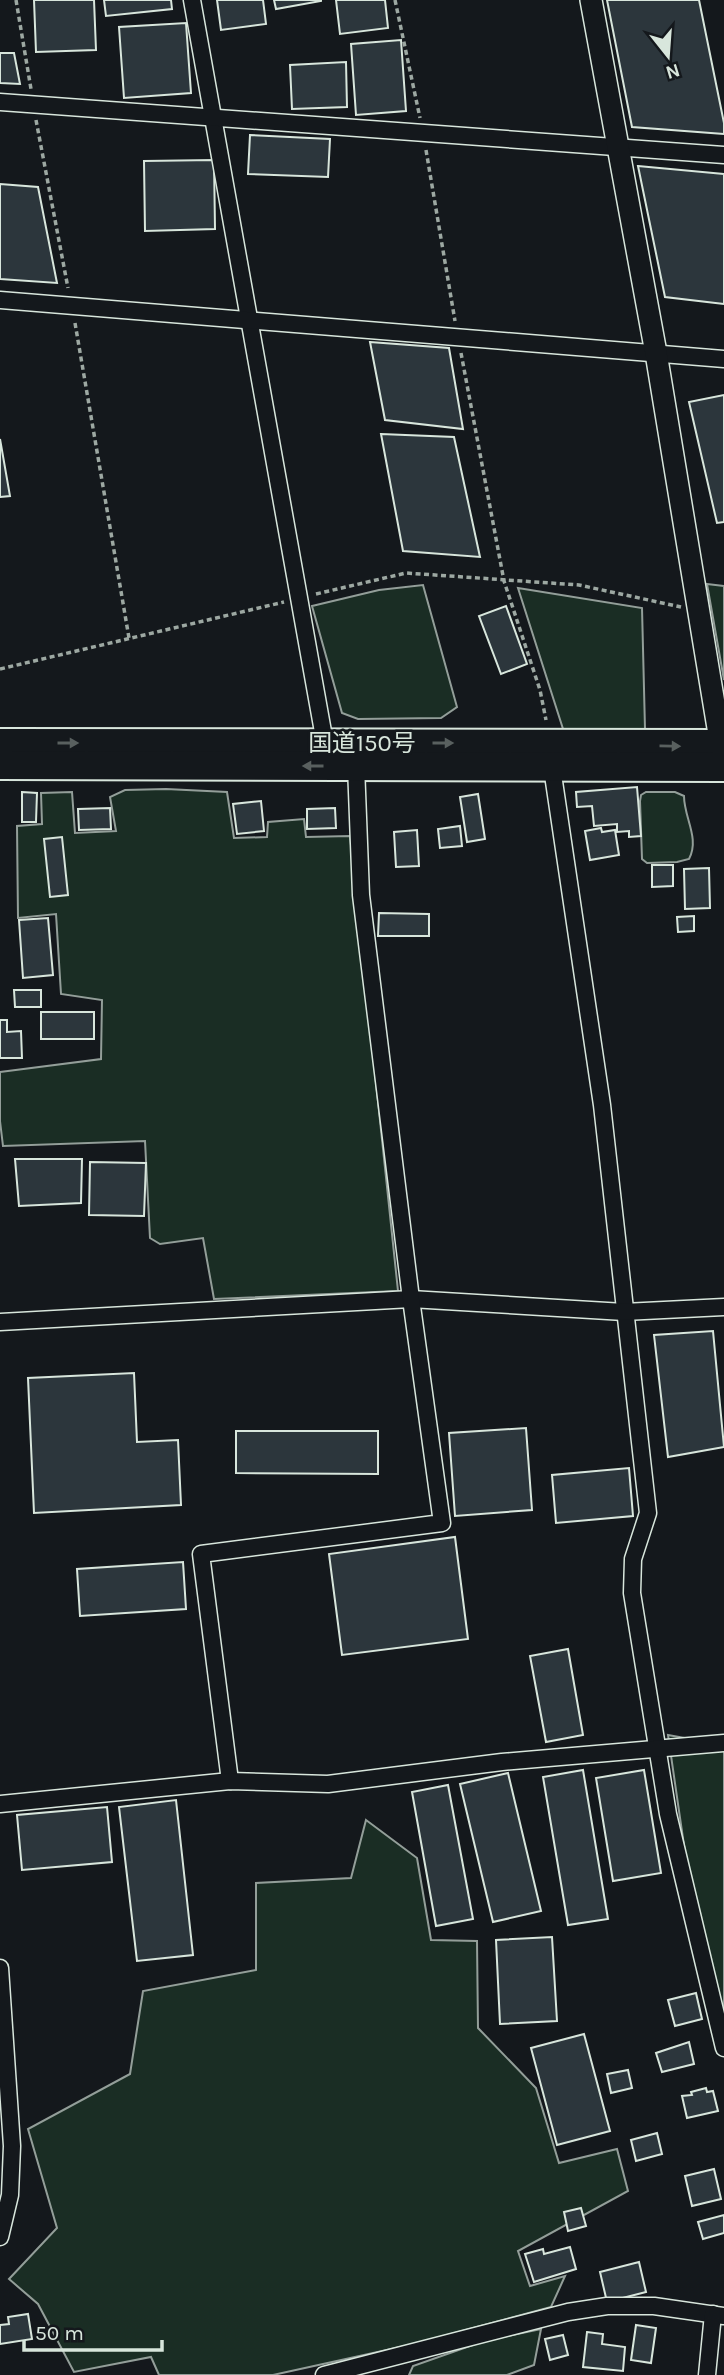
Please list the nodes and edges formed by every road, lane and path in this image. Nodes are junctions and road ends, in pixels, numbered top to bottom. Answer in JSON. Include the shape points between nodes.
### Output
{"nodes":[{"id":1,"x":191,"y":0,"type":"edge"},
{"id":2,"x":395,"y":0,"type":"edge"},
{"id":3,"x":591,"y":0,"type":"edge"},
{"id":4,"x":0,"y":102,"type":"edge"},
{"id":5,"x":214,"y":119,"type":"junction"},
{"id":6,"x":423,"y":133,"type":"junction"},
{"id":7,"x":620,"y":147,"type":"junction"},
{"id":8,"x":724,"y":155,"type":"edge"},
{"id":9,"x":0,"y":300,"type":"edge"},
{"id":10,"x":249,"y":321,"type":"junction"},
{"id":11,"x":458,"y":338,"type":"junction"},
{"id":12,"x":656,"y":353,"type":"junction"},
{"id":13,"x":724,"y":359,"type":"edge"},
{"id":14,"x":504,"y":580,"type":"junction"},
{"id":15,"x":298,"y":598,"type":"junction"},
{"id":16,"x":700,"y":611,"type":"junction"},
{"id":17,"x":0,"y":669,"type":"edge"},
{"id":18,"x":0,"y":743,"type":"edge"},
{"id":19,"x":325,"y":743,"type":"junction"},
{"id":20,"x":551,"y":755,"type":"junction"},
{"id":21,"x":723,"y":755,"type":"edge"},
{"id":22,"x":0,"y":765,"type":"edge"},
{"id":23,"x":356,"y":766,"type":"junction"},
{"id":24,"x":411,"y":1299,"type":"junction"},
{"id":25,"x":724,"y":1307,"type":"edge"},
{"id":26,"x":624,"y":1312,"type":"junction"},
{"id":27,"x":0,"y":1322,"type":"edge"},
{"id":28,"x":724,"y":1743,"type":"edge"},
{"id":29,"x":658,"y":1749,"type":"junction"},
{"id":30,"x":230,"y":1780,"type":"junction"},
{"id":31,"x":0,"y":1804,"type":"edge"},
{"id":32,"x":0,"y":1968,"type":"edge"},
{"id":33,"x":724,"y":2048,"type":"edge"},
{"id":34,"x":0,"y":2237,"type":"edge"},
{"id":35,"x":718,"y":2315,"type":"edge"},
{"id":36,"x":324,"y":2375,"type":"edge"},
{"id":37,"x":707,"y":2375,"type":"edge"}],
"edges":[{"from":1,"to":5,"type":"street"},
{"from":2,"to":6,"type":"path"},
{"from":3,"to":7,"type":"street"},
{"from":4,"to":5,"type":"street"},
{"from":5,"to":6,"type":"street"},
{"from":5,"to":10,"type":"street"},
{"from":6,"to":7,"type":"street"},
{"from":6,"to":11,"type":"path"},
{"from":7,"to":8,"type":"street"},
{"from":7,"to":12,"type":"street"},
{"from":9,"to":10,"type":"street"},
{"from":10,"to":11,"type":"street"},
{"from":10,"to":15,"type":"street"},
{"from":11,"to":12,"type":"street"},
{"from":11,"to":14,"type":"path"},
{"from":12,"to":13,"type":"street"},
{"from":12,"to":16,"type":"street"},
{"from":14,"to":15,"type":"path","via":[[406,572]]},
{"from":14,"to":16,"type":"path","via":[[579,585]]},
{"from":14,"to":20,"type":"path","via":[[540,690]]},
{"from":15,"to":17,"type":"path"},
{"from":15,"to":19,"type":"street"},
{"from":16,"to":21,"type":"street"},
{"from":18,"to":19,"type":"highway","name":"国道150号","one_way":true},
{"from":19,"to":20,"type":"highway","name":"国道150号","one_way":true},
{"from":20,"to":21,"type":"highway","name":"国道150号","via":[[687,746]]},
{"from":20,"to":23,"type":"highway","name":"国道150号"},
{"from":20,"to":26,"type":"street","via":[[602,1105]]},
{"from":23,"to":22,"type":"highway","name":"国道150号","one_way":true},
{"from":23,"to":24,"type":"street","via":[[361,895]]},
{"from":24,"to":26,"type":"street"},
{"from":24,"to":27,"type":"street"},
{"from":24,"to":30,"type":"street","via":[[442,1523],[201,1554]]},
{"from":25,"to":26,"type":"street"},
{"from":26,"to":29,"type":"street","via":[[648,1513],[633,1559],[632,1593]]},
{"from":28,"to":29,"type":"street"},
{"from":29,"to":30,"type":"street","via":[[502,1762],[328,1784]]},
{"from":29,"to":33,"type":"street","via":[[668,1814]]},
{"from":30,"to":31,"type":"street"},
{"from":32,"to":34,"type":"street","via":[[12,2146],[10,2195]]},
{"from":35,"to":36,"type":"street","via":[[654,2306],[607,2306]]},
{"from":35,"to":37,"type":"street"}]}
